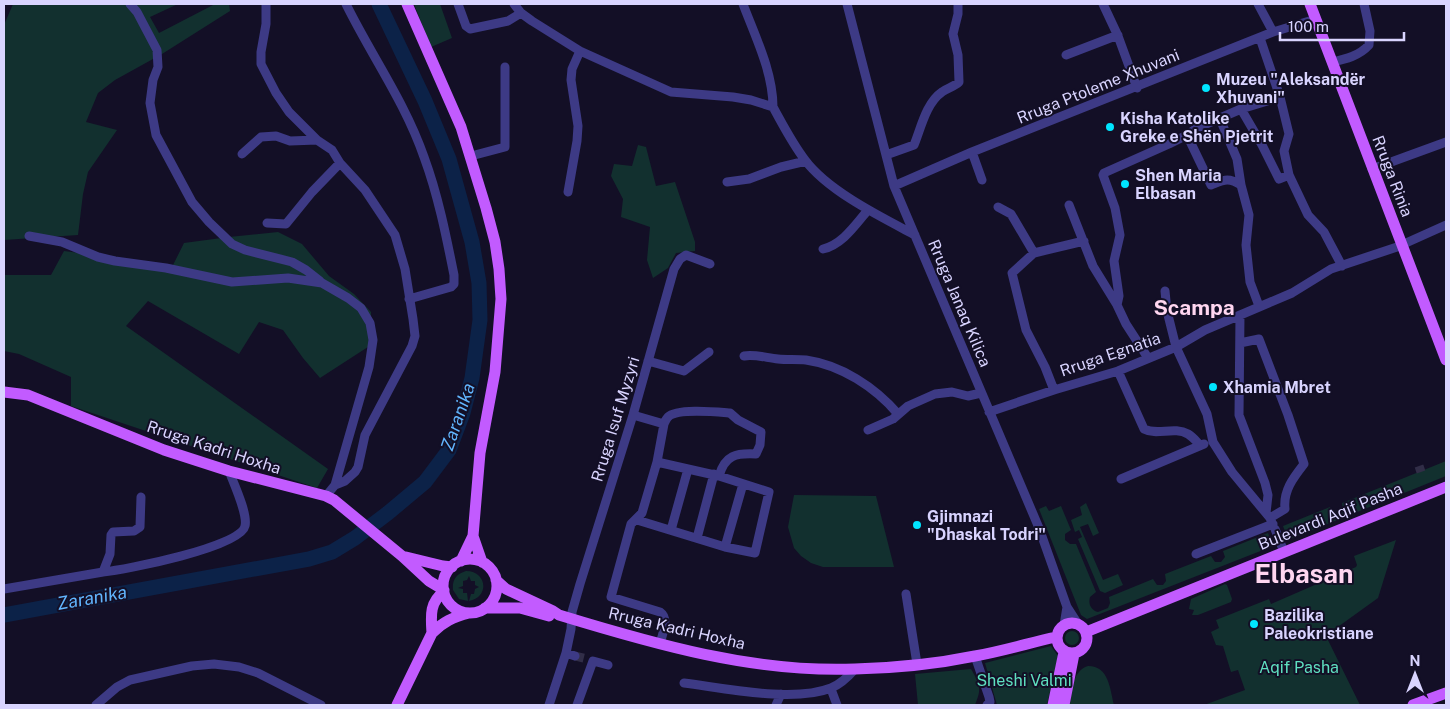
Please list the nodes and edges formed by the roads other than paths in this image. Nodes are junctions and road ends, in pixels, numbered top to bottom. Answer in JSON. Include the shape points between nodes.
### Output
{"nodes":[{"id":1,"x":130,"y":4,"type":"edge"},
{"id":2,"x":266,"y":4,"type":"edge"},
{"id":3,"x":346,"y":4,"type":"edge"},
{"id":4,"x":407,"y":4,"type":"edge"},
{"id":5,"x":458,"y":4,"type":"edge"},
{"id":6,"x":514,"y":4,"type":"edge"},
{"id":7,"x":743,"y":4,"type":"edge"},
{"id":8,"x":848,"y":4,"type":"edge"},
{"id":9,"x":958,"y":4,"type":"edge"},
{"id":10,"x":1102,"y":4,"type":"edge"},
{"id":11,"x":1258,"y":4,"type":"edge"},
{"id":12,"x":1310,"y":4,"type":"edge"},
{"id":13,"x":1364,"y":4,"type":"edge"},
{"id":14,"x":521,"y":13,"type":"junction"},
{"id":15,"x":1316,"y":18,"type":"junction"},
{"id":16,"x":1273,"y":32,"type":"junction"},
{"id":17,"x":1118,"y":34,"type":"junction"},
{"id":18,"x":1260,"y":38,"type":"junction"},
{"id":19,"x":580,"y":51,"type":"junction"},
{"id":20,"x":1066,"y":55,"type":"dead end"},
{"id":21,"x":1332,"y":62,"type":"junction"},
{"id":22,"x":505,"y":67,"type":"dead end"},
{"id":23,"x":1137,"y":88,"type":"junction"},
{"id":24,"x":1280,"y":97,"type":"junction"},
{"id":25,"x":773,"y":107,"type":"junction"},
{"id":26,"x":1241,"y":109,"type":"junction"},
{"id":27,"x":1220,"y":118,"type":"junction"},
{"id":28,"x":1186,"y":135,"type":"junction"},
{"id":29,"x":317,"y":140,"type":"junction"},
{"id":30,"x":1446,"y":142,"type":"edge"},
{"id":31,"x":972,"y":152,"type":"junction"},
{"id":32,"x":242,"y":154,"type":"dead end"},
{"id":33,"x":886,"y":155,"type":"junction"},
{"id":34,"x":471,"y":156,"type":"junction"},
{"id":35,"x":806,"y":161,"type":"junction"},
{"id":36,"x":340,"y":163,"type":"junction"},
{"id":37,"x":1372,"y":169,"type":"junction"},
{"id":38,"x":1289,"y":175,"type":"junction"},
{"id":39,"x":982,"y":180,"type":"dead end"},
{"id":40,"x":727,"y":182,"type":"dead end"},
{"id":41,"x":1241,"y":185,"type":"junction"},
{"id":42,"x":894,"y":186,"type":"junction"},
{"id":43,"x":568,"y":192,"type":"dead end"},
{"id":44,"x":1069,"y":205,"type":"dead end"},
{"id":45,"x":998,"y":207,"type":"dead end"},
{"id":46,"x":868,"y":210,"type":"junction"},
{"id":47,"x":267,"y":223,"type":"dead end"},
{"id":48,"x":1446,"y":225,"type":"edge"},
{"id":49,"x":915,"y":235,"type":"junction"},
{"id":50,"x":29,"y":236,"type":"dead end"},
{"id":51,"x":1084,"y":241,"type":"junction"},
{"id":52,"x":1401,"y":245,"type":"junction"},
{"id":53,"x":823,"y":249,"type":"dead end"},
{"id":54,"x":1034,"y":254,"type":"junction"},
{"id":55,"x":710,"y":264,"type":"dead end"},
{"id":56,"x":1342,"y":266,"type":"junction"},
{"id":57,"x":322,"y":283,"type":"junction"},
{"id":58,"x":1165,"y":291,"type":"dead end"},
{"id":59,"x":409,"y":299,"type":"junction"},
{"id":60,"x":1117,"y":305,"type":"junction"},
{"id":61,"x":1260,"y":306,"type":"junction"},
{"id":62,"x":1240,"y":315,"type":"junction"},
{"id":63,"x":1240,"y":343,"type":"junction"},
{"id":64,"x":1176,"y":347,"type":"junction"},
{"id":65,"x":709,"y":352,"type":"dead end"},
{"id":66,"x":744,"y":356,"type":"dead end"},
{"id":67,"x":1148,"y":358,"type":"junction"},
{"id":68,"x":1446,"y":360,"type":"edge"},
{"id":69,"x":648,"y":361,"type":"junction"},
{"id":70,"x":1118,"y":371,"type":"junction"},
{"id":71,"x":1054,"y":390,"type":"junction"},
{"id":72,"x":4,"y":392,"type":"edge"},
{"id":73,"x":981,"y":393,"type":"junction"},
{"id":74,"x":989,"y":412,"type":"junction"},
{"id":75,"x":898,"y":414,"type":"junction"},
{"id":76,"x":632,"y":415,"type":"junction"},
{"id":77,"x":664,"y":424,"type":"junction"},
{"id":78,"x":868,"y":430,"type":"dead end"},
{"id":79,"x":1213,"y":442,"type":"junction"},
{"id":80,"x":1200,"y":445,"type":"junction"},
{"id":81,"x":657,"y":462,"type":"junction"},
{"id":82,"x":688,"y":469,"type":"junction"},
{"id":83,"x":229,"y":472,"type":"junction"},
{"id":84,"x":717,"y":475,"type":"junction"},
{"id":85,"x":1121,"y":479,"type":"dead end"},
{"id":86,"x":743,"y":484,"type":"junction"},
{"id":87,"x":336,"y":485,"type":"junction"},
{"id":88,"x":1446,"y":487,"type":"edge"},
{"id":89,"x":141,"y":497,"type":"dead end"},
{"id":90,"x":330,"y":498,"type":"junction"},
{"id":91,"x":637,"y":520,"type":"junction"},
{"id":92,"x":1271,"y":522,"type":"junction"},
{"id":93,"x":671,"y":530,"type":"junction"},
{"id":94,"x":473,"y":536,"type":"junction"},
{"id":95,"x":697,"y":538,"type":"junction"},
{"id":96,"x":725,"y":547,"type":"junction"},
{"id":97,"x":1284,"y":552,"type":"junction"},
{"id":98,"x":1196,"y":554,"type":"dead end"},
{"id":99,"x":402,"y":556,"type":"junction"},
{"id":100,"x":482,"y":562,"type":"junction"},
{"id":101,"x":457,"y":564,"type":"junction"},
{"id":102,"x":103,"y":572,"type":"junction"},
{"id":103,"x":496,"y":580,"type":"junction"},
{"id":104,"x":429,"y":581,"type":"junction"},
{"id":105,"x":4,"y":589,"type":"edge"},
{"id":106,"x":444,"y":591,"type":"junction"},
{"id":107,"x":906,"y":594,"type":"dead end"},
{"id":108,"x":1067,"y":607,"type":"junction"},
{"id":109,"x":485,"y":608,"type":"junction"},
{"id":110,"x":431,"y":610,"type":"junction"},
{"id":111,"x":470,"y":613,"type":"junction"},
{"id":112,"x":558,"y":615,"type":"junction"},
{"id":113,"x":572,"y":619,"type":"junction"},
{"id":114,"x":1064,"y":625,"type":"junction"},
{"id":115,"x":1082,"y":628,"type":"junction"},
{"id":116,"x":432,"y":633,"type":"junction"},
{"id":117,"x":1056,"y":638,"type":"junction"},
{"id":118,"x":660,"y":644,"type":"junction"},
{"id":119,"x":566,"y":653,"type":"junction"},
{"id":120,"x":1069,"y":653,"type":"junction"},
{"id":121,"x":576,"y":656,"type":"tunnel mouth"},
{"id":122,"x":975,"y":656,"type":"junction"},
{"id":123,"x":917,"y":664,"type":"junction"},
{"id":124,"x":608,"y":665,"type":"dead end"},
{"id":125,"x":855,"y":669,"type":"junction"},
{"id":126,"x":684,"y":683,"type":"dead end"},
{"id":127,"x":831,"y":688,"type":"junction"},
{"id":128,"x":1446,"y":693,"type":"edge"},
{"id":129,"x":781,"y":694,"type":"junction"},
{"id":130,"x":96,"y":705,"type":"edge"},
{"id":131,"x":321,"y":705,"type":"edge"},
{"id":132,"x":396,"y":705,"type":"edge"},
{"id":133,"x":549,"y":705,"type":"edge"},
{"id":134,"x":577,"y":705,"type":"edge"},
{"id":135,"x":776,"y":705,"type":"edge"},
{"id":136,"x":836,"y":705,"type":"edge"},
{"id":137,"x":987,"y":705,"type":"edge"},
{"id":138,"x":1053,"y":705,"type":"edge"},
{"id":139,"x":1064,"y":705,"type":"edge"},
{"id":140,"x":1412,"y":705,"type":"edge"}],
"edges":[{"from":1,"to":57,"type":"street","via":[[157,50],[158,67],[150,94],[156,135],[192,202],[232,244],[292,262]]},
{"from":2,"to":29,"type":"street","via":[[261,64],[289,112]]},
{"from":3,"to":59,"type":"street","via":[[388,79],[424,156],[443,219],[454,284]]},
{"from":4,"to":34,"type":"main road"},
{"from":5,"to":14,"type":"street","via":[[470,29],[508,21]]},
{"from":6,"to":14,"type":"street"},
{"from":7,"to":25,"type":"street","via":[[765,63]]},
{"from":8,"to":33,"type":"street","name":"Rruga Janaq Kilica"},
{"from":9,"to":33,"type":"street","via":[[953,34],[959,82],[942,91],[934,100],[914,145]]},
{"from":10,"to":17,"type":"street"},
{"from":11,"to":16,"type":"street"},
{"from":12,"to":15,"type":"main road","name":"Rruga Rinia"},
{"from":13,"to":21,"type":"street","via":[[1370,30],[1369,45],[1347,59]]},
{"from":14,"to":19,"type":"street"},
{"from":15,"to":16,"type":"street","name":"Rruga Ptoleme Xhuvani"},
{"from":15,"to":21,"type":"main road","name":"Rruga Rinia"},
{"from":16,"to":18,"type":"street","name":"Rruga Ptoleme Xhuvani"},
{"from":17,"to":20,"type":"street"},
{"from":17,"to":23,"type":"street"},
{"from":18,"to":23,"type":"street","name":"Rruga Ptoleme Xhuvani"},
{"from":18,"to":24,"type":"street"},
{"from":19,"to":25,"type":"street","via":[[671,92],[733,97]]},
{"from":19,"to":43,"type":"street","via":[[572,69],[578,126]]},
{"from":21,"to":37,"type":"main road","name":"Rruga Rinia"},
{"from":22,"to":34,"type":"street","via":[[505,147]]},
{"from":23,"to":31,"type":"street","name":"Rruga Ptoleme Xhuvani"},
{"from":24,"to":26,"type":"street"},
{"from":24,"to":38,"type":"street","via":[[1289,134],[1284,151]]},
{"from":25,"to":35,"type":"street"},
{"from":26,"to":27,"type":"street"},
{"from":26,"to":38,"type":"street","via":[[1279,179]]},
{"from":27,"to":28,"type":"street"},
{"from":27,"to":41,"type":"street","via":[[1237,159]]},
{"from":28,"to":41,"type":"street","via":[[1211,185],[1225,180]]},
{"from":28,"to":60,"type":"street","via":[[1104,173],[1120,235],[1114,261],[1119,296]]},
{"from":29,"to":32,"type":"street","via":[[261,137]]},
{"from":29,"to":36,"type":"street","via":[[332,150]]},
{"from":30,"to":37,"type":"street"},
{"from":31,"to":39,"type":"street"},
{"from":31,"to":42,"type":"street","name":"Rruga Ptoleme Xhuvani"},
{"from":33,"to":42,"type":"street","name":"Rruga Janaq Kilica"},
{"from":34,"to":94,"type":"main road","via":[[495,242],[501,300],[495,372],[480,453]]},
{"from":35,"to":40,"type":"street","via":[[749,179]]},
{"from":35,"to":46,"type":"street","via":[[826,180]]},
{"from":36,"to":47,"type":"street","via":[[286,224]]},
{"from":36,"to":59,"type":"street","via":[[365,190],[395,235],[405,269]]},
{"from":37,"to":52,"type":"main road","name":"Rruga Rinia"},
{"from":38,"to":56,"type":"street","via":[[1308,215],[1324,232]]},
{"from":41,"to":61,"type":"street","via":[[1249,215],[1246,245],[1250,282]]},
{"from":42,"to":49,"type":"street","name":"Rruga Janaq Kilica"},
{"from":44,"to":51,"type":"street"},
{"from":45,"to":54,"type":"street","via":[[1011,214]]},
{"from":46,"to":49,"type":"street"},
{"from":46,"to":53,"type":"street","via":[[839,242]]},
{"from":48,"to":52,"type":"street","name":"Rruga Egnatia"},
{"from":49,"to":73,"type":"street","name":"Rruga Janaq Kilica"},
{"from":50,"to":57,"type":"street","via":[[62,242],[115,261],[232,282],[288,278]]},
{"from":51,"to":54,"type":"street"},
{"from":51,"to":60,"type":"street","via":[[1093,266]]},
{"from":52,"to":56,"type":"street","name":"Rruga Egnatia"},
{"from":52,"to":68,"type":"main road","name":"Rruga Rinia"},
{"from":54,"to":71,"type":"street","via":[[1012,273],[1026,330]]},
{"from":55,"to":69,"type":"street","name":"Rruga Isuf Myzyri","via":[[686,255],[680,259],[674,269]]},
{"from":56,"to":61,"type":"street","name":"Rruga Egnatia"},
{"from":57,"to":87,"type":"street","via":[[361,308],[370,323],[373,340],[369,367]]},
{"from":58,"to":64,"type":"street"},
{"from":59,"to":87,"type":"street","via":[[414,327],[412,346],[365,436],[358,467]]},
{"from":60,"to":67,"type":"street"},
{"from":61,"to":62,"type":"street","name":"Rruga Egnatia"},
{"from":62,"to":63,"type":"street"},
{"from":62,"to":64,"type":"street","name":"Rruga Egnatia"},
{"from":63,"to":92,"type":"street","via":[[1239,415],[1265,483]]},
{"from":63,"to":92,"type":"street","via":[[1259,339],[1304,464],[1289,485],[1285,510]]},
{"from":64,"to":67,"type":"street","name":"Rruga Egnatia"},
{"from":64,"to":79,"type":"street","via":[[1207,414]]},
{"from":65,"to":69,"type":"street","via":[[684,371]]},
{"from":66,"to":75,"type":"street","via":[[805,360],[829,366],[864,384]]},
{"from":67,"to":70,"type":"street","name":"Rruga Egnatia"},
{"from":69,"to":76,"type":"street","name":"Rruga Isuf Myzyri"},
{"from":70,"to":71,"type":"street","name":"Rruga Egnatia"},
{"from":70,"to":80,"type":"street","via":[[1144,429],[1182,431]]},
{"from":71,"to":74,"type":"street","name":"Rruga Egnatia"},
{"from":72,"to":83,"type":"main road","name":"Rruga Kadri Hoxha","via":[[28,395],[164,450]]},
{"from":73,"to":74,"type":"street","name":"Rruga Janaq Kilica"},
{"from":73,"to":75,"type":"street","via":[[968,396],[940,393],[908,406]]},
{"from":74,"to":108,"type":"street","name":"Rruga Janaq Kilica","via":[[1039,528]]},
{"from":75,"to":78,"type":"street"},
{"from":76,"to":77,"type":"street"},
{"from":76,"to":113,"type":"street","name":"Rruga Isuf Myzyri"},
{"from":77,"to":81,"type":"street"},
{"from":77,"to":84,"type":"street","via":[[668,416],[675,413],[730,413],[761,432],[756,454],[736,454],[728,459]]},
{"from":79,"to":80,"type":"street"},
{"from":79,"to":92,"type":"street"},
{"from":80,"to":85,"type":"street"},
{"from":81,"to":82,"type":"street"},
{"from":81,"to":91,"type":"street"},
{"from":82,"to":84,"type":"street"},
{"from":82,"to":93,"type":"street"},
{"from":83,"to":90,"type":"main road","name":"Rruga Kadri Hoxha"},
{"from":83,"to":102,"type":"street","via":[[244,514],[242,533],[165,562]]},
{"from":84,"to":86,"type":"street"},
{"from":84,"to":95,"type":"street"},
{"from":86,"to":96,"type":"street"},
{"from":86,"to":96,"type":"street","via":[[769,492],[755,554]]},
{"from":87,"to":90,"type":"street"},
{"from":88,"to":97,"type":"main road","name":"Bulevardi Aqif Pasha"},
{"from":89,"to":102,"type":"street","via":[[140,526],[134,531],[113,532]]},
{"from":90,"to":99,"type":"main road","name":"Rruga Kadri Hoxha"},
{"from":91,"to":93,"type":"street"},
{"from":91,"to":118,"type":"street","via":[[631,524],[611,597],[664,614],[666,620]]},
{"from":92,"to":97,"type":"street"},
{"from":92,"to":98,"type":"street"},
{"from":93,"to":95,"type":"street"},
{"from":94,"to":100,"type":"main road"},
{"from":94,"to":101,"type":"main road"},
{"from":95,"to":96,"type":"street"},
{"from":97,"to":115,"type":"main road","name":"Bulevardi Aqif Pasha"},
{"from":99,"to":101,"type":"main road","name":"Rruga Kadri Hoxha","via":[[443,566]]},
{"from":99,"to":104,"type":"main road","name":"Rruga Kadri Hoxha"},
{"from":100,"to":101,"type":"main road","via":[[472,560]]},
{"from":100,"to":103,"type":"main road"},
{"from":101,"to":106,"type":"main road","via":[[444,578]]},
{"from":102,"to":105,"type":"street"},
{"from":103,"to":109,"type":"main road","via":[[495,596]]},
{"from":103,"to":112,"type":"main road","name":"Rruga Kadri Hoxha","via":[[506,589]]},
{"from":104,"to":106,"type":"main road","name":"Rruga Kadri Hoxha"},
{"from":104,"to":110,"type":"main road"},
{"from":106,"to":110,"type":"main road","via":[[435,599]]},
{"from":106,"to":111,"type":"main road","via":[[450,605]]},
{"from":107,"to":123,"type":"street"},
{"from":108,"to":114,"type":"street"},
{"from":108,"to":115,"type":"street","name":"Rruga Janaq Kilica"},
{"from":109,"to":111,"type":"main road"},
{"from":109,"to":112,"type":"main road","name":"Rruga Kadri Hoxha","via":[[520,608]]},
{"from":110,"to":116,"type":"main road"},
{"from":111,"to":116,"type":"main road","via":[[450,618]]},
{"from":112,"to":113,"type":"main road","name":"Rruga Kadri Hoxha"},
{"from":113,"to":118,"type":"main road","name":"Rruga Kadri Hoxha"},
{"from":113,"to":119,"type":"street","name":"Rruga Isuf Myzyri"},
{"from":114,"to":115,"type":"main road","via":[[1071,623]]},
{"from":114,"to":117,"type":"main road"},
{"from":115,"to":120,"type":"main road","via":[[1088,637],[1086,646]]},
{"from":116,"to":132,"type":"main road"},
{"from":117,"to":120,"type":"main road","via":[[1058,646]]},
{"from":117,"to":122,"type":"main road","name":"Rruga Kadri Hoxha"},
{"from":118,"to":125,"type":"main road","name":"Rruga Kadri Hoxha","via":[[762,664]]},
{"from":119,"to":121,"type":"street"},
{"from":119,"to":133,"type":"street","name":"Rruga Isuf Myzyri"},
{"from":120,"to":138,"type":"main road"},
{"from":120,"to":139,"type":"main road"},
{"from":122,"to":123,"type":"main road","name":"Rruga Kadri Hoxha"},
{"from":122,"to":137,"type":"street","via":[[989,697]]},
{"from":123,"to":125,"type":"main road","name":"Rruga Kadri Hoxha"},
{"from":124,"to":134,"type":"street","via":[[590,660]]},
{"from":125,"to":127,"type":"street","via":[[844,681]]},
{"from":126,"to":129,"type":"street"},
{"from":127,"to":129,"type":"street"},
{"from":127,"to":136,"type":"street"},
{"from":128,"to":140,"type":"main road"},
{"from":129,"to":135,"type":"street"},
{"from":130,"to":131,"type":"street","via":[[116,687],[130,680],[214,664],[258,673]]}]}
